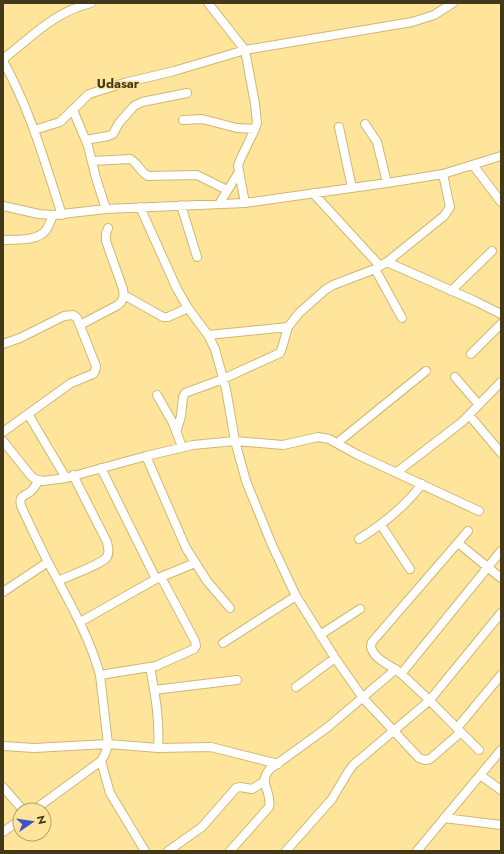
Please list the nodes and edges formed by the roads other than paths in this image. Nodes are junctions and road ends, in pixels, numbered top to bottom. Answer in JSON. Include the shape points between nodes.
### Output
{"nodes":[{"id":1,"x":61,"y":3,"type":"edge"},
{"id":2,"x":91,"y":3,"type":"edge"},
{"id":3,"x":208,"y":3,"type":"edge"},
{"id":4,"x":453,"y":3,"type":"edge"},
{"id":5,"x":65,"y":12,"type":"junction"},
{"id":6,"x":245,"y":50,"type":"junction"},
{"id":7,"x":3,"y":60,"type":"edge"},
{"id":8,"x":187,"y":93,"type":"dead end"},
{"id":9,"x":73,"y":110,"type":"junction"},
{"id":10,"x":183,"y":120,"type":"dead end"},
{"id":11,"x":365,"y":124,"type":"dead end"},
{"id":12,"x":339,"y":127,"type":"dead end"},
{"id":13,"x":255,"y":129,"type":"junction"},
{"id":14,"x":34,"y":130,"type":"junction"},
{"id":15,"x":86,"y":140,"type":"junction"},
{"id":16,"x":501,"y":156,"type":"edge"},
{"id":17,"x":92,"y":161,"type":"junction"},
{"id":18,"x":473,"y":165,"type":"junction"},
{"id":19,"x":239,"y":172,"type":"junction"},
{"id":20,"x":443,"y":174,"type":"junction"},
{"id":21,"x":388,"y":183,"type":"junction"},
{"id":22,"x":352,"y":188,"type":"junction"},
{"id":23,"x":228,"y":190,"type":"junction"},
{"id":24,"x":313,"y":193,"type":"junction"},
{"id":25,"x":501,"y":202,"type":"edge"},
{"id":26,"x":245,"y":203,"type":"junction"},
{"id":27,"x":219,"y":204,"type":"junction"},
{"id":28,"x":181,"y":205,"type":"junction"},
{"id":29,"x":3,"y":206,"type":"edge"},
{"id":30,"x":140,"y":207,"type":"junction"},
{"id":31,"x":106,"y":209,"type":"junction"},
{"id":32,"x":62,"y":214,"type":"junction"},
{"id":33,"x":53,"y":215,"type":"junction"},
{"id":34,"x":108,"y":228,"type":"dead end"},
{"id":35,"x":3,"y":240,"type":"edge"},
{"id":36,"x":492,"y":251,"type":"dead end"},
{"id":37,"x":197,"y":257,"type":"dead end"},
{"id":38,"x":380,"y":266,"type":"junction"},
{"id":39,"x":451,"y":291,"type":"junction"},
{"id":40,"x":124,"y":295,"type":"junction"},
{"id":41,"x":188,"y":308,"type":"junction"},
{"id":42,"x":501,"y":314,"type":"edge"},
{"id":43,"x":402,"y":318,"type":"dead end"},
{"id":44,"x":501,"y":324,"type":"edge"},
{"id":45,"x":80,"y":325,"type":"junction"},
{"id":46,"x":288,"y":327,"type":"junction"},
{"id":47,"x":208,"y":335,"type":"junction"},
{"id":48,"x":3,"y":344,"type":"edge"},
{"id":49,"x":471,"y":354,"type":"dead end"},
{"id":50,"x":426,"y":371,"type":"dead end"},
{"id":51,"x":455,"y":377,"type":"dead end"},
{"id":52,"x":223,"y":379,"type":"junction"},
{"id":53,"x":501,"y":382,"type":"edge"},
{"id":54,"x":157,"y":395,"type":"dead end"},
{"id":55,"x":479,"y":405,"type":"junction"},
{"id":56,"x":28,"y":414,"type":"junction"},
{"id":57,"x":469,"y":415,"type":"junction"},
{"id":58,"x":177,"y":430,"type":"junction"},
{"id":59,"x":3,"y":432,"type":"edge"},
{"id":60,"x":3,"y":441,"type":"edge"},
{"id":61,"x":235,"y":441,"type":"junction"},
{"id":62,"x":337,"y":443,"type":"junction"},
{"id":63,"x":182,"y":447,"type":"junction"},
{"id":64,"x":501,"y":453,"type":"edge"},
{"id":65,"x":146,"y":456,"type":"junction"},
{"id":66,"x":101,"y":468,"type":"junction"},
{"id":67,"x":397,"y":472,"type":"junction"},
{"id":68,"x":69,"y":476,"type":"junction"},
{"id":69,"x":38,"y":481,"type":"junction"},
{"id":70,"x":422,"y":484,"type":"junction"},
{"id":71,"x":479,"y":510,"type":"dead end"},
{"id":72,"x":381,"y":525,"type":"junction"},
{"id":73,"x":468,"y":531,"type":"dead end"},
{"id":74,"x":360,"y":539,"type":"dead end"},
{"id":75,"x":458,"y":543,"type":"junction"},
{"id":76,"x":501,"y":551,"type":"edge"},
{"id":77,"x":48,"y":562,"type":"junction"},
{"id":78,"x":194,"y":563,"type":"junction"},
{"id":79,"x":488,"y":567,"type":"junction"},
{"id":80,"x":410,"y":569,"type":"dead end"},
{"id":81,"x":158,"y":578,"type":"junction"},
{"id":82,"x":501,"y":578,"type":"edge"},
{"id":83,"x":58,"y":581,"type":"junction"},
{"id":84,"x":3,"y":592,"type":"edge"},
{"id":85,"x":296,"y":596,"type":"junction"},
{"id":86,"x":230,"y":608,"type":"dead end"},
{"id":87,"x":360,"y":609,"type":"dead end"},
{"id":88,"x":501,"y":613,"type":"edge"},
{"id":89,"x":80,"y":622,"type":"junction"},
{"id":90,"x":320,"y":635,"type":"junction"},
{"id":91,"x":222,"y":643,"type":"dead end"},
{"id":92,"x":334,"y":658,"type":"junction"},
{"id":93,"x":150,"y":667,"type":"junction"},
{"id":94,"x":398,"y":672,"type":"junction"},
{"id":95,"x":100,"y":674,"type":"junction"},
{"id":96,"x":501,"y":675,"type":"edge"},
{"id":97,"x":237,"y":680,"type":"dead end"},
{"id":98,"x":296,"y":688,"type":"dead end"},
{"id":99,"x":154,"y":690,"type":"junction"},
{"id":100,"x":363,"y":698,"type":"junction"},
{"id":101,"x":429,"y":701,"type":"junction"},
{"id":102,"x":459,"y":730,"type":"junction"},
{"id":103,"x":394,"y":731,"type":"junction"},
{"id":104,"x":108,"y":744,"type":"junction"},
{"id":105,"x":3,"y":746,"type":"edge"},
{"id":106,"x":158,"y":748,"type":"junction"},
{"id":107,"x":478,"y":750,"type":"dead end"},
{"id":108,"x":501,"y":750,"type":"edge"},
{"id":109,"x":101,"y":762,"type":"junction"},
{"id":110,"x":278,"y":764,"type":"junction"},
{"id":111,"x":480,"y":775,"type":"junction"},
{"id":112,"x":265,"y":781,"type":"junction"},
{"id":113,"x":3,"y":787,"type":"edge"},
{"id":114,"x":501,"y":790,"type":"edge"},
{"id":115,"x":16,"y":802,"type":"edge"},
{"id":116,"x":45,"y":802,"type":"edge"},
{"id":117,"x":444,"y":818,"type":"junction"},
{"id":118,"x":12,"y":826,"type":"edge"},
{"id":119,"x":501,"y":826,"type":"edge"},
{"id":120,"x":3,"y":832,"type":"edge"},
{"id":121,"x":145,"y":851,"type":"edge"},
{"id":122,"x":168,"y":851,"type":"edge"},
{"id":123,"x":230,"y":851,"type":"edge"},
{"id":124,"x":286,"y":851,"type":"edge"},
{"id":125,"x":417,"y":851,"type":"edge"}],
"edges":[{"from":1,"to":5,"type":"street"},
{"from":2,"to":5,"type":"street"},
{"from":3,"to":6,"type":"street"},
{"from":4,"to":6,"type":"street","via":[[434,15],[412,22]]},
{"from":5,"to":7,"type":"street","via":[[44,25]]},
{"from":6,"to":9,"type":"street","via":[[89,94]]},
{"from":6,"to":13,"type":"street","via":[[255,104]]},
{"from":7,"to":14,"type":"street"},
{"from":8,"to":15,"type":"street","via":[[142,102],[134,106],[113,134]]},
{"from":9,"to":14,"type":"street","via":[[60,122]]},
{"from":9,"to":15,"type":"street"},
{"from":10,"to":13,"type":"street","via":[[202,119],[232,127]]},
{"from":11,"to":21,"type":"street","via":[[377,142]]},
{"from":12,"to":22,"type":"street"},
{"from":13,"to":19,"type":"street","via":[[240,160]]},
{"from":14,"to":32,"type":"street"},
{"from":15,"to":17,"type":"street"},
{"from":16,"to":18,"type":"street"},
{"from":17,"to":23,"type":"street","via":[[130,159],[148,176],[197,175]]},
{"from":17,"to":31,"type":"street"},
{"from":18,"to":20,"type":"street"},
{"from":18,"to":25,"type":"street"},
{"from":19,"to":23,"type":"street"},
{"from":19,"to":26,"type":"street"},
{"from":20,"to":21,"type":"street"},
{"from":20,"to":38,"type":"street","via":[[450,202],[449,210]]},
{"from":21,"to":22,"type":"street"},
{"from":22,"to":24,"type":"street"},
{"from":23,"to":27,"type":"street"},
{"from":24,"to":26,"type":"street"},
{"from":24,"to":38,"type":"street"},
{"from":26,"to":27,"type":"street"},
{"from":27,"to":28,"type":"street"},
{"from":28,"to":30,"type":"street"},
{"from":28,"to":37,"type":"street"},
{"from":29,"to":33,"type":"street"},
{"from":30,"to":31,"type":"street"},
{"from":30,"to":41,"type":"street"},
{"from":31,"to":32,"type":"street"},
{"from":32,"to":33,"type":"street"},
{"from":33,"to":35,"type":"street","via":[[41,235],[35,238]]},
{"from":34,"to":40,"type":"street","via":[[106,241]]},
{"from":36,"to":39,"type":"street"},
{"from":38,"to":39,"type":"street"},
{"from":38,"to":43,"type":"street"},
{"from":38,"to":46,"type":"street","via":[[325,290],[299,313]]},
{"from":39,"to":42,"type":"street"},
{"from":40,"to":41,"type":"street","via":[[163,317]]},
{"from":40,"to":45,"type":"street","via":[[118,305]]},
{"from":41,"to":47,"type":"street"},
{"from":44,"to":49,"type":"street"},
{"from":45,"to":48,"type":"street","via":[[74,315],[69,315]]},
{"from":45,"to":56,"type":"street","via":[[96,366],[95,371],[71,383]]},
{"from":46,"to":47,"type":"street"},
{"from":46,"to":52,"type":"street","via":[[280,353]]},
{"from":47,"to":52,"type":"street","via":[[216,349]]},
{"from":50,"to":62,"type":"street"},
{"from":51,"to":55,"type":"street"},
{"from":52,"to":58,"type":"street","via":[[185,393]]},
{"from":52,"to":61,"type":"street"},
{"from":53,"to":55,"type":"street"},
{"from":54,"to":58,"type":"street"},
{"from":55,"to":57,"type":"street"},
{"from":56,"to":59,"type":"street"},
{"from":56,"to":68,"type":"street"},
{"from":57,"to":64,"type":"street"},
{"from":57,"to":67,"type":"street"},
{"from":58,"to":63,"type":"street"},
{"from":60,"to":69,"type":"street"},
{"from":61,"to":62,"type":"street","via":[[283,445],[323,437]]},
{"from":61,"to":63,"type":"street"},
{"from":61,"to":85,"type":"street","via":[[255,504]]},
{"from":62,"to":67,"type":"street"},
{"from":63,"to":65,"type":"street"},
{"from":65,"to":66,"type":"street"},
{"from":65,"to":78,"type":"street"},
{"from":66,"to":68,"type":"street"},
{"from":66,"to":81,"type":"street"},
{"from":67,"to":70,"type":"street"},
{"from":68,"to":69,"type":"street"},
{"from":68,"to":83,"type":"street","via":[[109,550],[100,563]]},
{"from":69,"to":77,"type":"street","via":[[20,500]]},
{"from":70,"to":71,"type":"street"},
{"from":70,"to":72,"type":"street","via":[[410,500]]},
{"from":72,"to":74,"type":"street"},
{"from":72,"to":80,"type":"street"},
{"from":73,"to":75,"type":"street"},
{"from":75,"to":79,"type":"street"},
{"from":75,"to":94,"type":"street","via":[[372,642],[373,654]]},
{"from":76,"to":79,"type":"street"},
{"from":77,"to":83,"type":"street"},
{"from":77,"to":84,"type":"street"},
{"from":78,"to":81,"type":"street"},
{"from":78,"to":86,"type":"street"},
{"from":79,"to":82,"type":"street"},
{"from":79,"to":94,"type":"street"},
{"from":81,"to":89,"type":"street"},
{"from":81,"to":93,"type":"street","via":[[196,646]]},
{"from":83,"to":89,"type":"street"},
{"from":85,"to":90,"type":"street"},
{"from":85,"to":91,"type":"street"},
{"from":87,"to":90,"type":"street"},
{"from":88,"to":101,"type":"street"},
{"from":89,"to":95,"type":"street"},
{"from":90,"to":92,"type":"street"},
{"from":92,"to":98,"type":"street"},
{"from":92,"to":100,"type":"street"},
{"from":93,"to":95,"type":"street"},
{"from":93,"to":99,"type":"street"},
{"from":94,"to":100,"type":"street"},
{"from":94,"to":101,"type":"street"},
{"from":95,"to":104,"type":"street"},
{"from":96,"to":102,"type":"street"},
{"from":97,"to":99,"type":"street"},
{"from":99,"to":106,"type":"street","via":[[159,724]]},
{"from":100,"to":103,"type":"street"},
{"from":100,"to":110,"type":"street","via":[[328,728]]},
{"from":101,"to":102,"type":"street"},
{"from":101,"to":103,"type":"street"},
{"from":102,"to":103,"type":"street","via":[[430,759],[425,760],[419,758]]},
{"from":102,"to":107,"type":"street"},
{"from":103,"to":124,"type":"street","via":[[353,765],[332,799]]},
{"from":104,"to":105,"type":"street","via":[[34,748]]},
{"from":104,"to":106,"type":"street"},
{"from":104,"to":109,"type":"street"},
{"from":106,"to":110,"type":"street","via":[[211,747]]},
{"from":108,"to":111,"type":"street"},
{"from":109,"to":116,"type":"street"},
{"from":109,"to":121,"type":"street","via":[[110,793]]},
{"from":110,"to":112,"type":"street","via":[[266,773]]},
{"from":111,"to":114,"type":"street"},
{"from":111,"to":117,"type":"street"},
{"from":112,"to":122,"type":"street","via":[[252,789],[236,788],[202,827]]},
{"from":112,"to":123,"type":"street","via":[[270,800],[269,807]]},
{"from":113,"to":115,"type":"street"},
{"from":117,"to":119,"type":"street"},
{"from":117,"to":125,"type":"street"},
{"from":118,"to":120,"type":"street"}]}
